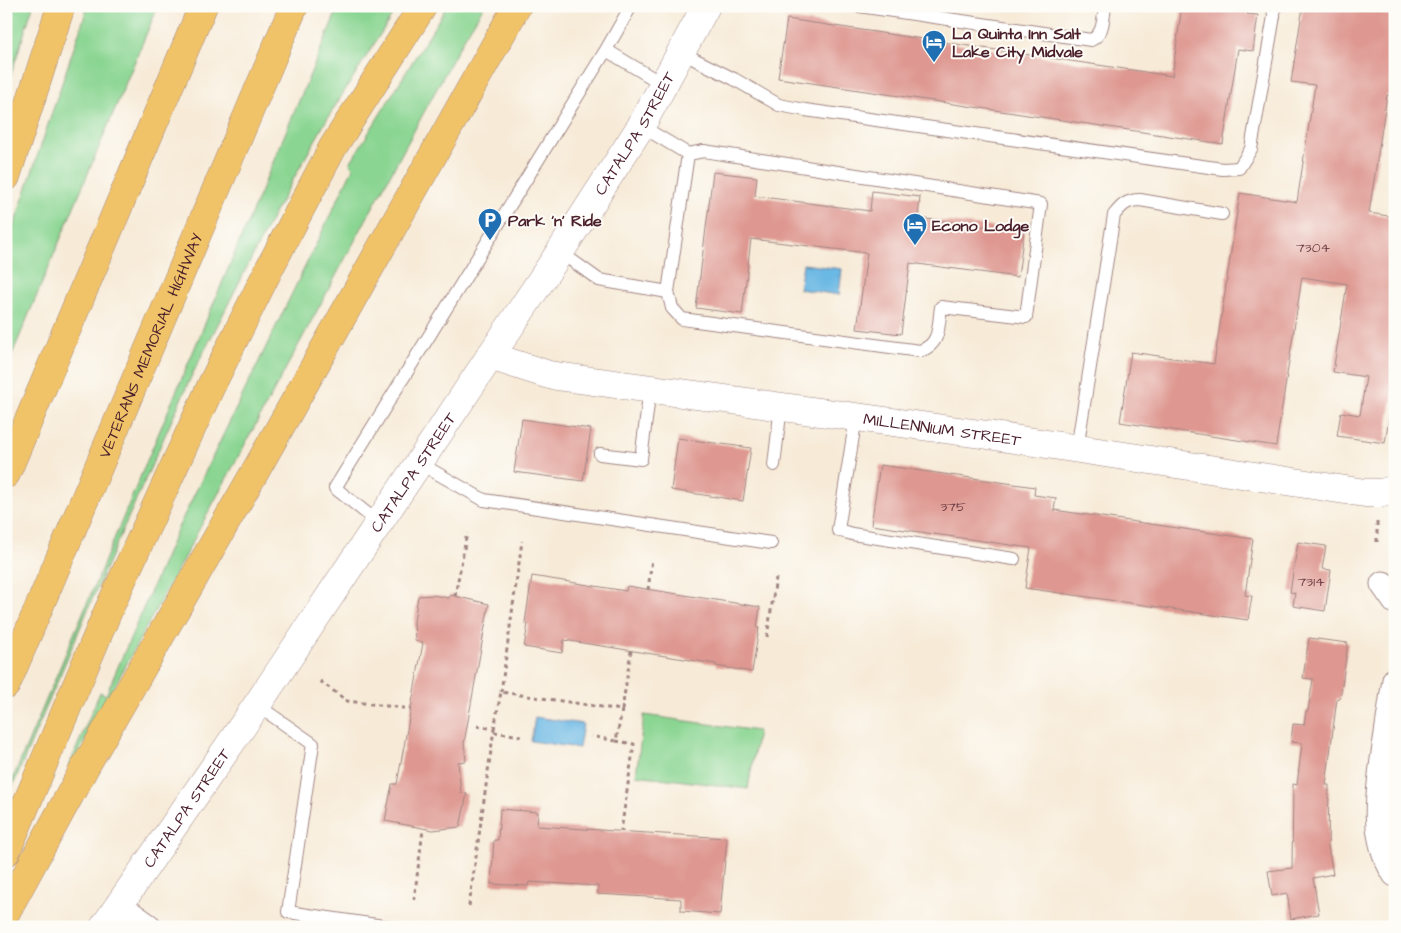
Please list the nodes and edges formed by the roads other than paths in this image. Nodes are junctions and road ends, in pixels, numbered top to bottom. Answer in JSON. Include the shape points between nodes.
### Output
{"nodes":[{"id":1,"x":61,"y":6,"type":"edge"},
{"id":2,"x":203,"y":6,"type":"edge"},
{"id":3,"x":294,"y":6,"type":"edge"},
{"id":4,"x":423,"y":6,"type":"edge"},
{"id":5,"x":509,"y":6,"type":"edge"},
{"id":6,"x":517,"y":6,"type":"edge"},
{"id":7,"x":631,"y":6,"type":"edge"},
{"id":8,"x":859,"y":6,"type":"edge"},
{"id":9,"x":1105,"y":6,"type":"edge"},
{"id":10,"x":1273,"y":6,"type":"edge"},
{"id":11,"x":699,"y":9,"type":"edge"},
{"id":12,"x":495,"y":45,"type":"junction"},
{"id":13,"x":606,"y":50,"type":"junction"},
{"id":14,"x":682,"y":53,"type":"junction"},
{"id":15,"x":664,"y":85,"type":"junction"},
{"id":16,"x":641,"y":126,"type":"junction"},
{"id":17,"x":688,"y":154,"type":"junction"},
{"id":18,"x":6,"y":177,"type":"edge"},
{"id":19,"x":1222,"y":214,"type":"dead end"},
{"id":20,"x":560,"y":252,"type":"junction"},
{"id":21,"x":668,"y":292,"type":"junction"},
{"id":22,"x":490,"y":356,"type":"junction"},
{"id":23,"x":650,"y":388,"type":"junction"},
{"id":24,"x":781,"y":406,"type":"junction"},
{"id":25,"x":856,"y":417,"type":"junction"},
{"id":26,"x":1077,"y":449,"type":"junction"},
{"id":27,"x":600,"y":454,"type":"dead end"},
{"id":28,"x":419,"y":463,"type":"junction"},
{"id":29,"x":774,"y":465,"type":"dead end"},
{"id":30,"x":6,"y":474,"type":"edge"},
{"id":31,"x":1395,"y":489,"type":"edge"},
{"id":32,"x":379,"y":522,"type":"junction"},
{"id":33,"x":772,"y":543,"type":"dead end"},
{"id":34,"x":1014,"y":559,"type":"dead end"},
{"id":35,"x":1395,"y":680,"type":"edge"},
{"id":36,"x":6,"y":684,"type":"edge"},
{"id":37,"x":257,"y":705,"type":"junction"},
{"id":38,"x":1393,"y":708,"type":"edge"},
{"id":39,"x":6,"y":852,"type":"edge"},
{"id":40,"x":1395,"y":874,"type":"edge"},
{"id":41,"x":6,"y":912,"type":"edge"},
{"id":42,"x":111,"y":916,"type":"edge"},
{"id":43,"x":149,"y":927,"type":"edge"},
{"id":44,"x":390,"y":927,"type":"edge"}],
"edges":[{"from":1,"to":18,"type":"highway"},
{"from":2,"to":30,"type":"highway"},
{"from":3,"to":36,"type":"highway","name":"VETERANS MEMORIAL HIGHWAY"},
{"from":4,"to":39,"type":"highway","via":[[333,147],[211,386],[120,585]]},
{"from":5,"to":12,"type":"highway"},
{"from":6,"to":12,"type":"highway"},
{"from":7,"to":13,"type":"lane"},
{"from":8,"to":9,"type":"lane","via":[[1091,40],[1102,29]]},
{"from":10,"to":14,"type":"lane","via":[[1274,16],[1251,149],[1240,168],[1223,169],[779,105]]},
{"from":11,"to":14,"type":"street","name":"CATALPA STREET"},
{"from":12,"to":41,"type":"highway"},
{"from":13,"to":15,"type":"lane"},
{"from":13,"to":32,"type":"lane","via":[[335,488]]},
{"from":14,"to":15,"type":"street","name":"CATALPA STREET"},
{"from":15,"to":16,"type":"street","name":"CATALPA STREET"},
{"from":16,"to":17,"type":"lane"},
{"from":16,"to":20,"type":"street","name":"CATALPA STREET"},
{"from":17,"to":21,"type":"lane"},
{"from":17,"to":21,"type":"lane","via":[[704,151],[1041,204],[1026,317],[941,307],[935,341],[920,351],[682,319],[672,308]]},
{"from":19,"to":26,"type":"lane","via":[[1130,200],[1114,215]]},
{"from":20,"to":21,"type":"lane","via":[[599,280]]},
{"from":20,"to":22,"type":"street","name":"CATALPA STREET"},
{"from":22,"to":23,"type":"street","name":"MILLENNIUM STREET","via":[[548,374]]},
{"from":22,"to":28,"type":"street","name":"CATALPA STREET"},
{"from":23,"to":24,"type":"street","name":"MILLENNIUM STREET"},
{"from":23,"to":27,"type":"lane","via":[[641,459]]},
{"from":24,"to":25,"type":"street","name":"MILLENNIUM STREET"},
{"from":24,"to":29,"type":"lane"},
{"from":25,"to":26,"type":"street","name":"MILLENNIUM STREET"},
{"from":25,"to":34,"type":"lane","via":[[838,530]]},
{"from":26,"to":31,"type":"street","name":"MILLENNIUM STREET","via":[[1366,493]]},
{"from":28,"to":32,"type":"street","name":"CATALPA STREET"},
{"from":28,"to":33,"type":"lane","via":[[484,500]]},
{"from":32,"to":37,"type":"street","name":"CATALPA STREET"},
{"from":35,"to":38,"type":"street"},
{"from":37,"to":42,"type":"street","name":"CATALPA STREET"},
{"from":37,"to":44,"type":"lane","via":[[313,744],[288,912]]},
{"from":38,"to":40,"type":"street","via":[[1378,801],[1380,840]]},
{"from":42,"to":43,"type":"street"}]}
